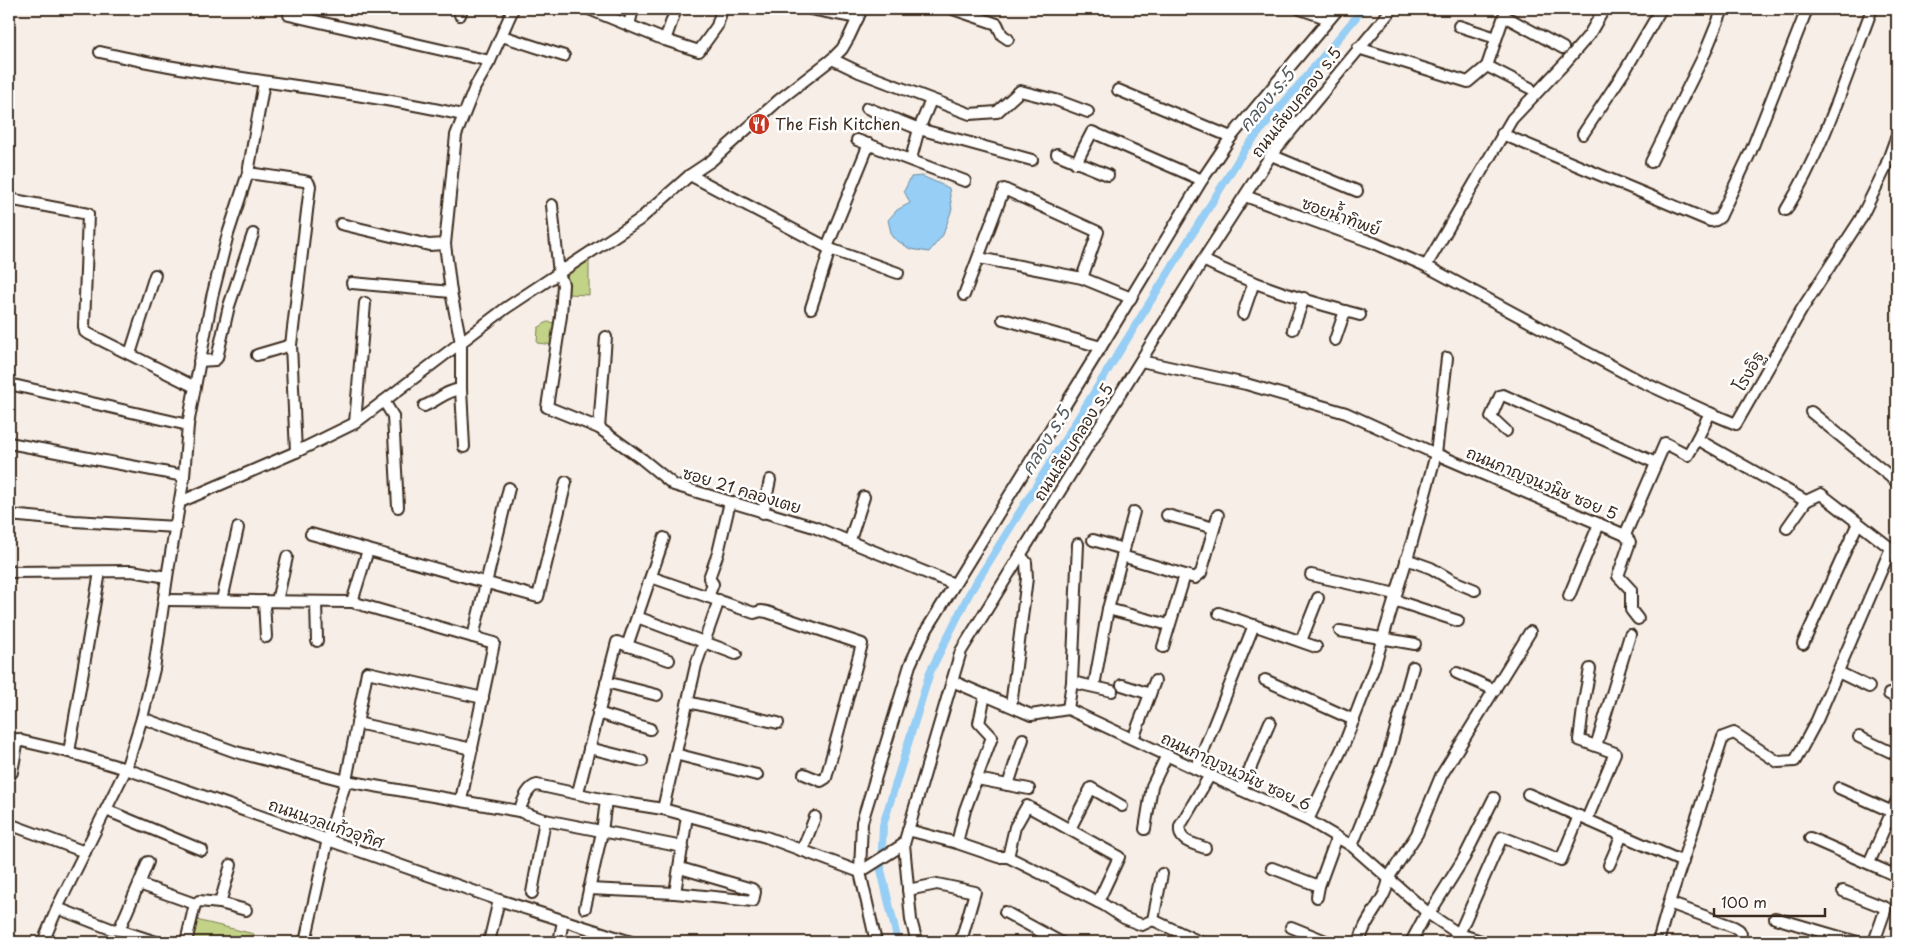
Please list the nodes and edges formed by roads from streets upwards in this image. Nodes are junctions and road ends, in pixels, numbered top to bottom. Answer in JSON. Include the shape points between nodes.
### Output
{"nodes":[{"id":1,"x":513,"y":9,"type":"edge"},
{"id":2,"x":589,"y":9,"type":"edge"},
{"id":3,"x":634,"y":9,"type":"edge"},
{"id":4,"x":676,"y":9,"type":"edge"},
{"id":5,"x":722,"y":9,"type":"edge"},
{"id":6,"x":811,"y":9,"type":"edge"},
{"id":7,"x":953,"y":9,"type":"edge"},
{"id":8,"x":1300,"y":9,"type":"edge"},
{"id":9,"x":1338,"y":9,"type":"edge"},
{"id":10,"x":1392,"y":9,"type":"edge"},
{"id":11,"x":1604,"y":9,"type":"edge"},
{"id":12,"x":1661,"y":9,"type":"edge"},
{"id":13,"x":1807,"y":9,"type":"edge"},
{"id":14,"x":1872,"y":9,"type":"edge"},
{"id":15,"x":1720,"y":10,"type":"edge"},
{"id":16,"x":860,"y":13,"type":"edge"},
{"id":17,"x":289,"y":15,"type":"dead end"},
{"id":18,"x":1328,"y":19,"type":"junction"},
{"id":19,"x":629,"y":25,"type":"junction"},
{"id":20,"x":1459,"y":26,"type":"dead end"},
{"id":21,"x":502,"y":36,"type":"junction"},
{"id":22,"x":1496,"y":38,"type":"junction"},
{"id":23,"x":1008,"y":39,"type":"dead end"},
{"id":24,"x":666,"y":40,"type":"junction"},
{"id":25,"x":1358,"y":48,"type":"junction"},
{"id":26,"x":1563,"y":48,"type":"dead end"},
{"id":27,"x":100,"y":52,"type":"dead end"},
{"id":28,"x":564,"y":56,"type":"dead end"},
{"id":29,"x":832,"y":59,"type":"junction"},
{"id":30,"x":490,"y":61,"type":"junction"},
{"id":31,"x":1487,"y":66,"type":"junction"},
{"id":32,"x":264,"y":82,"type":"junction"},
{"id":33,"x":1530,"y":88,"type":"dead end"},
{"id":34,"x":1118,"y":90,"type":"dead end"},
{"id":35,"x":931,"y":100,"type":"junction"},
{"id":36,"x":867,"y":108,"type":"dead end"},
{"id":37,"x":1088,"y":112,"type":"dead end"},
{"id":38,"x":463,"y":114,"type":"junction"},
{"id":39,"x":919,"y":129,"type":"junction"},
{"id":40,"x":1502,"y":134,"type":"junction"},
{"id":41,"x":1583,"y":134,"type":"dead end"},
{"id":42,"x":1897,"y":135,"type":"edge"},
{"id":43,"x":1232,"y":137,"type":"junction"},
{"id":44,"x":857,"y":140,"type":"dead end"},
{"id":45,"x":869,"y":144,"type":"junction"},
{"id":46,"x":1057,"y":154,"type":"dead end"},
{"id":47,"x":912,"y":155,"type":"dead end"},
{"id":48,"x":1272,"y":155,"type":"junction"},
{"id":49,"x":1032,"y":160,"type":"dead end"},
{"id":50,"x":1651,"y":162,"type":"dead end"},
{"id":51,"x":1076,"y":163,"type":"junction"},
{"id":52,"x":248,"y":173,"type":"junction"},
{"id":53,"x":690,"y":175,"type":"junction"},
{"id":54,"x":1108,"y":175,"type":"dead end"},
{"id":55,"x":1202,"y":180,"type":"junction"},
{"id":56,"x":965,"y":181,"type":"dead end"},
{"id":57,"x":1357,"y":192,"type":"dead end"},
{"id":58,"x":1245,"y":196,"type":"junction"},
{"id":59,"x":9,"y":198,"type":"edge"},
{"id":60,"x":552,"y":205,"type":"dead end"},
{"id":61,"x":1786,"y":210,"type":"dead end"},
{"id":62,"x":341,"y":224,"type":"dead end"},
{"id":63,"x":253,"y":234,"type":"dead end"},
{"id":64,"x":445,"y":244,"type":"junction"},
{"id":65,"x":829,"y":248,"type":"junction"},
{"id":66,"x":979,"y":258,"type":"junction"},
{"id":67,"x":1203,"y":260,"type":"junction"},
{"id":68,"x":1426,"y":266,"type":"junction"},
{"id":69,"x":898,"y":273,"type":"dead end"},
{"id":70,"x":559,"y":274,"type":"junction"},
{"id":71,"x":155,"y":275,"type":"dead end"},
{"id":72,"x":1082,"y":278,"type":"junction"},
{"id":73,"x":1254,"y":282,"type":"junction"},
{"id":74,"x":352,"y":284,"type":"dead end"},
{"id":75,"x":451,"y":292,"type":"junction"},
{"id":76,"x":964,"y":295,"type":"dead end"},
{"id":77,"x":1131,"y":298,"type":"junction"},
{"id":78,"x":1304,"y":298,"type":"junction"},
{"id":79,"x":365,"y":303,"type":"dead end"},
{"id":80,"x":811,"y":308,"type":"dead end"},
{"id":81,"x":1345,"y":311,"type":"junction"},
{"id":82,"x":1243,"y":314,"type":"dead end"},
{"id":83,"x":1360,"y":315,"type":"dead end"},
{"id":84,"x":1003,"y":319,"type":"dead end"},
{"id":85,"x":1293,"y":329,"type":"dead end"},
{"id":86,"x":606,"y":337,"type":"dead end"},
{"id":87,"x":1335,"y":340,"type":"dead end"},
{"id":88,"x":461,"y":343,"type":"junction"},
{"id":89,"x":291,"y":345,"type":"junction"},
{"id":90,"x":1101,"y":347,"type":"junction"},
{"id":91,"x":130,"y":354,"type":"junction"},
{"id":92,"x":258,"y":355,"type":"dead end"},
{"id":93,"x":1447,"y":358,"type":"dead end"},
{"id":94,"x":199,"y":360,"type":"junction"},
{"id":95,"x":1141,"y":361,"type":"junction"},
{"id":96,"x":9,"y":384,"type":"edge"},
{"id":97,"x":195,"y":387,"type":"junction"},
{"id":98,"x":461,"y":389,"type":"junction"},
{"id":99,"x":384,"y":400,"type":"junction"},
{"id":100,"x":424,"y":406,"type":"dead end"},
{"id":101,"x":1811,"y":412,"type":"dead end"},
{"id":102,"x":1710,"y":413,"type":"junction"},
{"id":103,"x":354,"y":423,"type":"junction"},
{"id":104,"x":188,"y":425,"type":"junction"},
{"id":105,"x":599,"y":428,"type":"junction"},
{"id":106,"x":1506,"y":431,"type":"dead end"},
{"id":107,"x":1697,"y":439,"type":"junction"},
{"id":108,"x":9,"y":443,"type":"edge"},
{"id":109,"x":464,"y":448,"type":"dead end"},
{"id":110,"x":296,"y":452,"type":"junction"},
{"id":111,"x":1436,"y":454,"type":"junction"},
{"id":112,"x":1656,"y":463,"type":"junction"},
{"id":113,"x":184,"y":476,"type":"junction"},
{"id":114,"x":770,"y":480,"type":"dead end"},
{"id":115,"x":566,"y":482,"type":"dead end"},
{"id":116,"x":1897,"y":482,"type":"edge"},
{"id":117,"x":509,"y":488,"type":"dead end"},
{"id":118,"x":864,"y":498,"type":"dead end"},
{"id":119,"x":1806,"y":501,"type":"junction"},
{"id":120,"x":180,"y":502,"type":"junction"},
{"id":121,"x":730,"y":502,"type":"junction"},
{"id":122,"x":398,"y":507,"type":"dead end"},
{"id":123,"x":763,"y":512,"type":"junction"},
{"id":124,"x":1134,"y":512,"type":"dead end"},
{"id":125,"x":1167,"y":514,"type":"dead end"},
{"id":126,"x":9,"y":515,"type":"edge"},
{"id":127,"x":1218,"y":515,"type":"dead end"},
{"id":128,"x":1858,"y":523,"type":"junction"},
{"id":129,"x":1599,"y":524,"type":"junction"},
{"id":130,"x":176,"y":527,"type":"junction"},
{"id":131,"x":238,"y":528,"type":"dead end"},
{"id":132,"x":1214,"y":528,"type":"junction"},
{"id":133,"x":1787,"y":528,"type":"dead end"},
{"id":134,"x":311,"y":534,"type":"dead end"},
{"id":135,"x":1625,"y":535,"type":"junction"},
{"id":136,"x":664,"y":538,"type":"dead end"},
{"id":137,"x":850,"y":540,"type":"junction"},
{"id":138,"x":1093,"y":540,"type":"dead end"},
{"id":139,"x":1078,"y":544,"type":"dead end"},
{"id":140,"x":368,"y":550,"type":"junction"},
{"id":141,"x":1894,"y":550,"type":"edge"},
{"id":142,"x":1123,"y":552,"type":"junction"},
{"id":143,"x":1020,"y":555,"type":"junction"},
{"id":144,"x":287,"y":557,"type":"dead end"},
{"id":145,"x":1406,"y":559,"type":"junction"},
{"id":146,"x":9,"y":572,"type":"edge"},
{"id":147,"x":100,"y":572,"type":"junction"},
{"id":148,"x":1185,"y":575,"type":"junction"},
{"id":149,"x":1311,"y":575,"type":"dead end"},
{"id":150,"x":167,"y":577,"type":"junction"},
{"id":151,"x":650,"y":577,"type":"junction"},
{"id":152,"x":486,"y":583,"type":"junction"},
{"id":153,"x":954,"y":584,"type":"junction"},
{"id":154,"x":1475,"y":590,"type":"dead end"},
{"id":155,"x":1569,"y":596,"type":"dead end"},
{"id":156,"x":708,"y":597,"type":"junction"},
{"id":157,"x":1395,"y":597,"type":"junction"},
{"id":158,"x":1318,"y":598,"type":"dead end"},
{"id":159,"x":164,"y":600,"type":"junction"},
{"id":160,"x":222,"y":600,"type":"junction"},
{"id":161,"x":718,"y":600,"type":"junction"},
{"id":162,"x":264,"y":601,"type":"junction"},
{"id":163,"x":277,"y":601,"type":"junction"},
{"id":164,"x":316,"y":602,"type":"junction"},
{"id":165,"x":352,"y":602,"type":"junction"},
{"id":166,"x":1108,"y":609,"type":"junction"},
{"id":167,"x":1219,"y":613,"type":"dead end"},
{"id":168,"x":637,"y":617,"type":"junction"},
{"id":169,"x":1638,"y":619,"type":"dead end"},
{"id":170,"x":1458,"y":621,"type":"dead end"},
{"id":171,"x":1254,"y":625,"type":"junction"},
{"id":172,"x":1170,"y":626,"type":"junction"},
{"id":173,"x":1340,"y":630,"type":"dead end"},
{"id":174,"x":1530,"y":632,"type":"dead end"},
{"id":175,"x":1630,"y":635,"type":"dead end"},
{"id":176,"x":266,"y":637,"type":"dead end"},
{"id":177,"x":473,"y":637,"type":"junction"},
{"id":178,"x":1383,"y":638,"type":"junction"},
{"id":179,"x":317,"y":641,"type":"dead end"},
{"id":180,"x":1300,"y":641,"type":"junction"},
{"id":181,"x":704,"y":642,"type":"junction"},
{"id":182,"x":1415,"y":644,"type":"dead end"},
{"id":183,"x":1803,"y":644,"type":"dead end"},
{"id":184,"x":627,"y":646,"type":"junction"},
{"id":185,"x":1316,"y":646,"type":"dead end"},
{"id":186,"x":1163,"y":647,"type":"dead end"},
{"id":187,"x":736,"y":654,"type":"dead end"},
{"id":188,"x":669,"y":660,"type":"dead end"},
{"id":189,"x":1413,"y":667,"type":"dead end"},
{"id":190,"x":1590,"y":669,"type":"dead end"},
{"id":191,"x":1838,"y":672,"type":"junction"},
{"id":192,"x":1457,"y":673,"type":"dead end"},
{"id":193,"x":1265,"y":680,"type":"dead end"},
{"id":194,"x":952,"y":681,"type":"junction"},
{"id":195,"x":1155,"y":681,"type":"dead end"},
{"id":196,"x":606,"y":682,"type":"junction"},
{"id":197,"x":1072,"y":682,"type":"junction"},
{"id":198,"x":1122,"y":685,"type":"dead end"},
{"id":199,"x":1094,"y":686,"type":"junction"},
{"id":200,"x":1870,"y":687,"type":"dead end"},
{"id":201,"x":1495,"y":690,"type":"junction"},
{"id":202,"x":1112,"y":691,"type":"dead end"},
{"id":203,"x":1150,"y":694,"type":"junction"},
{"id":204,"x":657,"y":695,"type":"dead end"},
{"id":205,"x":985,"y":695,"type":"junction"},
{"id":206,"x":483,"y":698,"type":"junction"},
{"id":207,"x":688,"y":702,"type":"junction"},
{"id":208,"x":1011,"y":706,"type":"junction"},
{"id":209,"x":1068,"y":709,"type":"junction"},
{"id":210,"x":598,"y":714,"type":"junction"},
{"id":211,"x":142,"y":718,"type":"junction"},
{"id":212,"x":1354,"y":720,"type":"junction"},
{"id":213,"x":1270,"y":722,"type":"dead end"},
{"id":214,"x":357,"y":723,"type":"junction"},
{"id":215,"x":778,"y":723,"type":"dead end"},
{"id":216,"x":650,"y":729,"type":"dead end"},
{"id":217,"x":1859,"y":737,"type":"dead end"},
{"id":218,"x":14,"y":739,"type":"edge"},
{"id":219,"x":1022,"y":739,"type":"dead end"},
{"id":220,"x":1133,"y":739,"type":"junction"},
{"id":221,"x":1596,"y":746,"type":"junction"},
{"id":222,"x":589,"y":748,"type":"junction"},
{"id":223,"x":472,"y":749,"type":"junction"},
{"id":224,"x":69,"y":752,"type":"junction"},
{"id":225,"x":675,"y":754,"type":"junction"},
{"id":226,"x":1167,"y":755,"type":"junction"},
{"id":227,"x":1897,"y":755,"type":"edge"},
{"id":228,"x":642,"y":760,"type":"dead end"},
{"id":229,"x":126,"y":769,"type":"junction"},
{"id":230,"x":1196,"y":769,"type":"junction"},
{"id":231,"x":9,"y":772,"type":"edge"},
{"id":232,"x":804,"y":774,"type":"dead end"},
{"id":233,"x":757,"y":775,"type":"dead end"},
{"id":234,"x":1210,"y":775,"type":"junction"},
{"id":235,"x":977,"y":779,"type":"junction"},
{"id":236,"x":346,"y":781,"type":"junction"},
{"id":237,"x":1008,"y":785,"type":"junction"},
{"id":238,"x":1838,"y":788,"type":"dead end"},
{"id":239,"x":1029,"y":789,"type":"dead end"},
{"id":240,"x":1241,"y":790,"type":"junction"},
{"id":241,"x":578,"y":792,"type":"junction"},
{"id":242,"x":1528,"y":794,"type":"dead end"},
{"id":243,"x":1494,"y":798,"type":"dead end"},
{"id":244,"x":461,"y":800,"type":"junction"},
{"id":245,"x":606,"y":800,"type":"junction"},
{"id":246,"x":1897,"y":800,"type":"edge"},
{"id":247,"x":1122,"y":806,"type":"dead end"},
{"id":248,"x":663,"y":809,"type":"junction"},
{"id":249,"x":106,"y":810,"type":"junction"},
{"id":250,"x":519,"y":811,"type":"junction"},
{"id":251,"x":1895,"y":813,"type":"edge"},
{"id":252,"x":687,"y":816,"type":"junction"},
{"id":253,"x":815,"y":817,"type":"dead end"},
{"id":254,"x":1583,"y":818,"type":"junction"},
{"id":255,"x":545,"y":820,"type":"junction"},
{"id":256,"x":1308,"y":820,"type":"junction"},
{"id":257,"x":9,"y":824,"type":"edge"},
{"id":258,"x":1145,"y":828,"type":"dead end"},
{"id":259,"x":1070,"y":829,"type":"junction"},
{"id":260,"x":908,"y":830,"type":"junction"},
{"id":261,"x":602,"y":832,"type":"junction"},
{"id":262,"x":1622,"y":835,"type":"junction"},
{"id":263,"x":1337,"y":837,"type":"junction"},
{"id":264,"x":1810,"y":838,"type":"dead end"},
{"id":265,"x":328,"y":839,"type":"junction"},
{"id":266,"x":957,"y":843,"type":"junction"},
{"id":267,"x":904,"y":844,"type":"junction"},
{"id":268,"x":1352,"y":846,"type":"junction"},
{"id":269,"x":683,"y":847,"type":"junction"},
{"id":270,"x":1205,"y":848,"type":"dead end"},
{"id":271,"x":202,"y":850,"type":"dead end"},
{"id":272,"x":802,"y":851,"type":"junction"},
{"id":273,"x":85,"y":852,"type":"junction"},
{"id":274,"x":1008,"y":857,"type":"junction"},
{"id":275,"x":148,"y":862,"type":"dead end"},
{"id":276,"x":1684,"y":862,"type":"junction"},
{"id":277,"x":1869,"y":863,"type":"junction"},
{"id":278,"x":231,"y":865,"type":"dead end"},
{"id":279,"x":1609,"y":865,"type":"dead end"},
{"id":280,"x":680,"y":868,"type":"junction"},
{"id":281,"x":1272,"y":868,"type":"dead end"},
{"id":282,"x":860,"y":872,"type":"junction"},
{"id":283,"x":1162,"y":874,"type":"dead end"},
{"id":284,"x":1897,"y":876,"type":"edge"},
{"id":285,"x":1389,"y":878,"type":"junction"},
{"id":286,"x":139,"y":884,"type":"junction"},
{"id":287,"x":590,"y":889,"type":"junction"},
{"id":288,"x":908,"y":890,"type":"junction"},
{"id":289,"x":1843,"y":891,"type":"dead end"},
{"id":290,"x":532,"y":893,"type":"dead end"},
{"id":291,"x":675,"y":893,"type":"junction"},
{"id":292,"x":499,"y":900,"type":"junction"},
{"id":293,"x":1098,"y":902,"type":"junction"},
{"id":294,"x":220,"y":903,"type":"junction"},
{"id":295,"x":1669,"y":903,"type":"junction"},
{"id":296,"x":195,"y":904,"type":"junction"},
{"id":297,"x":57,"y":908,"type":"junction"},
{"id":298,"x":585,"y":908,"type":"dead end"},
{"id":299,"x":246,"y":910,"type":"dead end"},
{"id":300,"x":1004,"y":912,"type":"dead end"},
{"id":301,"x":1428,"y":913,"type":"junction"},
{"id":302,"x":1775,"y":918,"type":"dead end"},
{"id":303,"x":1153,"y":920,"type":"junction"},
{"id":304,"x":563,"y":921,"type":"junction"},
{"id":305,"x":1291,"y":927,"type":"dead end"},
{"id":306,"x":115,"y":930,"type":"junction"},
{"id":307,"x":1459,"y":934,"type":"junction"},
{"id":308,"x":1741,"y":934,"type":"dead end"},
{"id":309,"x":961,"y":941,"type":"dead end"},
{"id":310,"x":43,"y":942,"type":"edge"},
{"id":311,"x":156,"y":942,"type":"edge"},
{"id":312,"x":186,"y":942,"type":"edge"},
{"id":313,"x":305,"y":942,"type":"edge"},
{"id":314,"x":489,"y":942,"type":"edge"},
{"id":315,"x":559,"y":942,"type":"edge"},
{"id":316,"x":631,"y":942,"type":"edge"},
{"id":317,"x":876,"y":942,"type":"edge"},
{"id":318,"x":917,"y":942,"type":"edge"},
{"id":319,"x":1060,"y":942,"type":"edge"},
{"id":320,"x":1200,"y":942,"type":"edge"},
{"id":321,"x":1328,"y":942,"type":"edge"},
{"id":322,"x":1360,"y":942,"type":"edge"},
{"id":323,"x":1410,"y":942,"type":"edge"},
{"id":324,"x":1484,"y":942,"type":"edge"},
{"id":325,"x":1658,"y":942,"type":"edge"},
{"id":326,"x":1857,"y":942,"type":"edge"},
{"id":327,"x":1874,"y":942,"type":"edge"}],
"edges":[{"from":1,"to":21,"type":"street"},
{"from":2,"to":19,"type":"street"},
{"from":3,"to":19,"type":"street"},
{"from":4,"to":24,"type":"street"},
{"from":5,"to":24,"type":"street","via":[[717,26],[699,51]]},
{"from":6,"to":16,"type":"street"},
{"from":7,"to":23,"type":"street","via":[[994,22]]},
{"from":8,"to":18,"type":"street"},
{"from":9,"to":18,"type":"street","name":"ถนนเลียบคลอง ร.5"},
{"from":10,"to":25,"type":"street","name":"ถนนเลียบคลอง ร.5"},
{"from":11,"to":40,"type":"street","via":[[1588,35],[1522,106]]},
{"from":12,"to":41,"type":"street"},
{"from":13,"to":40,"type":"street","via":[[1751,150],[1716,220],[1710,221]]},
{"from":14,"to":61,"type":"street","via":[[1816,152]]},
{"from":15,"to":50,"type":"street","via":[[1705,53]]},
{"from":16,"to":29,"type":"street","via":[[842,49]]},
{"from":17,"to":30,"type":"street"},
{"from":18,"to":43,"type":"street","name":"ถนนเลียบคลอง ร.5"},
{"from":19,"to":24,"type":"street"},
{"from":20,"to":22,"type":"street"},
{"from":21,"to":28,"type":"street"},
{"from":21,"to":30,"type":"street"},
{"from":22,"to":26,"type":"street","via":[[1504,16]]},
{"from":22,"to":31,"type":"street"},
{"from":25,"to":31,"type":"street","via":[[1468,82]]},
{"from":25,"to":48,"type":"street","name":"ถนนเลียบคลอง ร.5"},
{"from":27,"to":32,"type":"street"},
{"from":29,"to":35,"type":"street"},
{"from":29,"to":53,"type":"street"},
{"from":30,"to":38,"type":"street"},
{"from":31,"to":33,"type":"street"},
{"from":32,"to":38,"type":"street","via":[[380,98]]},
{"from":32,"to":52,"type":"street"},
{"from":34,"to":43,"type":"street"},
{"from":35,"to":37,"type":"street","via":[[970,114],[997,112],[1020,91]]},
{"from":35,"to":39,"type":"street"},
{"from":36,"to":39,"type":"street"},
{"from":38,"to":64,"type":"street","via":[[456,135]]},
{"from":39,"to":47,"type":"street"},
{"from":39,"to":49,"type":"street"},
{"from":40,"to":68,"type":"street"},
{"from":42,"to":102,"type":"street","name":"โรงอิฐ","via":[[1884,172],[1860,220],[1802,309],[1736,424]]},
{"from":43,"to":55,"type":"street","name":"ถนนเลียบคลอง ร.5"},
{"from":44,"to":45,"type":"street"},
{"from":45,"to":56,"type":"street"},
{"from":45,"to":65,"type":"street"},
{"from":46,"to":51,"type":"street"},
{"from":48,"to":57,"type":"street"},
{"from":48,"to":58,"type":"street","name":"ถนนเลียบคลอง ร.5"},
{"from":51,"to":54,"type":"street"},
{"from":51,"to":55,"type":"street","via":[[1092,132]]},
{"from":52,"to":89,"type":"street","via":[[304,181],[310,186]]},
{"from":52,"to":94,"type":"street","via":[[228,234]]},
{"from":53,"to":65,"type":"street"},
{"from":53,"to":70,"type":"street","via":[[638,220]]},
{"from":55,"to":77,"type":"street","name":"ถนนเลียบคลอง ร.5"},
{"from":58,"to":67,"type":"street","name":"ถนนเลียบคลอง ร.5"},
{"from":58,"to":68,"type":"street","name":"ซอยน้ำทิพย์","via":[[1374,243]]},
{"from":59,"to":91,"type":"street","via":[[88,214],[84,327],[88,334]]},
{"from":60,"to":70,"type":"street"},
{"from":62,"to":64,"type":"street","via":[[429,245]]},
{"from":63,"to":94,"type":"street","via":[[229,306],[217,358]]},
{"from":64,"to":75,"type":"street"},
{"from":65,"to":69,"type":"street"},
{"from":65,"to":80,"type":"street"},
{"from":66,"to":72,"type":"street"},
{"from":66,"to":72,"type":"street","via":[[1004,189],[1098,232]]},
{"from":66,"to":76,"type":"street"},
{"from":67,"to":73,"type":"street"},
{"from":67,"to":95,"type":"street","name":"ถนนเลียบคลอง ร.5"},
{"from":68,"to":102,"type":"street","name":"ซอยน้ำทิพย์","via":[[1638,380]]},
{"from":70,"to":88,"type":"street","via":[[506,308]]},
{"from":70,"to":105,"type":"street","name":"ซอย 21 คลองเตย","via":[[564,284],[547,406]]},
{"from":71,"to":91,"type":"street"},
{"from":72,"to":77,"type":"street"},
{"from":73,"to":78,"type":"street"},
{"from":73,"to":82,"type":"street"},
{"from":74,"to":75,"type":"street"},
{"from":75,"to":88,"type":"street"},
{"from":77,"to":90,"type":"street","name":"ถนนเลียบคลอง ร.5"},
{"from":78,"to":81,"type":"street"},
{"from":78,"to":85,"type":"street"},
{"from":79,"to":103,"type":"street"},
{"from":81,"to":83,"type":"street"},
{"from":81,"to":87,"type":"street"},
{"from":84,"to":90,"type":"street"},
{"from":86,"to":105,"type":"street"},
{"from":88,"to":98,"type":"street"},
{"from":88,"to":99,"type":"street"},
{"from":89,"to":92,"type":"street"},
{"from":89,"to":110,"type":"street"},
{"from":90,"to":153,"type":"street","name":"ถนนเลียบคลอง ร.5"},
{"from":91,"to":97,"type":"street"},
{"from":93,"to":111,"type":"street"},
{"from":94,"to":97,"type":"street"},
{"from":95,"to":111,"type":"street","name":"ถนนกาญจนวนิช ซอย 5","via":[[1246,384],[1346,413]]},
{"from":95,"to":143,"type":"street","name":"ถนนเลียบคลอง ร.5"},
{"from":96,"to":104,"type":"street"},
{"from":97,"to":104,"type":"street"},
{"from":98,"to":100,"type":"street","via":[[449,390],[435,402]]},
{"from":98,"to":109,"type":"street"},
{"from":99,"to":103,"type":"street"},
{"from":99,"to":122,"type":"street","via":[[393,416]]},
{"from":101,"to":116,"type":"street"},
{"from":102,"to":107,"type":"street"},
{"from":103,"to":110,"type":"street"},
{"from":104,"to":113,"type":"street"},
{"from":105,"to":121,"type":"street","name":"ซอย 21 คลองเตย","via":[[674,486]]},
{"from":106,"to":112,"type":"street","via":[[1491,417],[1502,395]]},
{"from":107,"to":112,"type":"street","name":"ถนนกาญจนวนิช ซอย 5","via":[[1688,455],[1665,444]]},
{"from":107,"to":119,"type":"street"},
{"from":108,"to":113,"type":"street"},
{"from":110,"to":120,"type":"street"},
{"from":111,"to":129,"type":"street","name":"ถนนกาญจนวนิช ซอย 5"},
{"from":111,"to":145,"type":"street"},
{"from":112,"to":135,"type":"street","name":"ถนนกาญจนวนิช ซอย 5"},
{"from":113,"to":120,"type":"street"},
{"from":114,"to":123,"type":"street"},
{"from":115,"to":152,"type":"street","via":[[538,597]]},
{"from":117,"to":152,"type":"street"},
{"from":118,"to":137,"type":"street"},
{"from":119,"to":128,"type":"street","via":[[1821,494]]},
{"from":119,"to":133,"type":"street"},
{"from":120,"to":130,"type":"street"},
{"from":121,"to":123,"type":"street","name":"ซอย 21 คลองเตย"},
{"from":121,"to":156,"type":"street","via":[[709,578],[712,584]]},
{"from":123,"to":137,"type":"street","name":"ซอย 21 คลองเตย"},
{"from":124,"to":142,"type":"street"},
{"from":125,"to":132,"type":"street"},
{"from":126,"to":130,"type":"street"},
{"from":127,"to":132,"type":"street"},
{"from":128,"to":141,"type":"street"},
{"from":128,"to":183,"type":"street"},
{"from":129,"to":135,"type":"street","name":"ถนนกาญจนวนิช ซอย 5"},
{"from":129,"to":155,"type":"street"},
{"from":130,"to":150,"type":"street"},
{"from":131,"to":160,"type":"street"},
{"from":132,"to":148,"type":"street","via":[[1201,573],[1195,578]]},
{"from":134,"to":140,"type":"street"},
{"from":135,"to":169,"type":"street","via":[[1630,542],[1618,576],[1631,590],[1631,610]]},
{"from":136,"to":151,"type":"street"},
{"from":137,"to":153,"type":"street","name":"ซอย 21 คลองเตย"},
{"from":138,"to":142,"type":"street"},
{"from":139,"to":197,"type":"street"},
{"from":140,"to":152,"type":"street"},
{"from":140,"to":165,"type":"street"},
{"from":141,"to":191,"type":"street"},
{"from":142,"to":148,"type":"street"},
{"from":142,"to":166,"type":"street"},
{"from":143,"to":194,"type":"street","name":"ถนนเลียบคลอง ร.5","via":[[961,650]]},
{"from":143,"to":208,"type":"street","via":[[1026,562],[1027,578]]},
{"from":144,"to":163,"type":"street"},
{"from":145,"to":154,"type":"street"},
{"from":145,"to":157,"type":"street"},
{"from":146,"to":147,"type":"street"},
{"from":147,"to":150,"type":"street","via":[[132,571]]},
{"from":147,"to":224,"type":"street"},
{"from":148,"to":172,"type":"street"},
{"from":149,"to":157,"type":"street"},
{"from":150,"to":159,"type":"street"},
{"from":151,"to":156,"type":"street"},
{"from":151,"to":168,"type":"street"},
{"from":152,"to":177,"type":"street"},
{"from":153,"to":282,"type":"street","name":"ถนนเลียบคลอง ร.5","via":[[910,665],[862,822]]},
{"from":156,"to":161,"type":"street"},
{"from":157,"to":170,"type":"street"},
{"from":157,"to":178,"type":"street"},
{"from":158,"to":180,"type":"street"},
{"from":159,"to":160,"type":"street"},
{"from":159,"to":211,"type":"street","via":[[154,669]]},
{"from":160,"to":162,"type":"street"},
{"from":161,"to":181,"type":"street"},
{"from":161,"to":232,"type":"street","via":[[754,614],[767,612],[862,644],[826,778],[821,781]]},
{"from":162,"to":163,"type":"street"},
{"from":162,"to":176,"type":"street"},
{"from":163,"to":164,"type":"street"},
{"from":164,"to":165,"type":"street"},
{"from":164,"to":179,"type":"street"},
{"from":165,"to":177,"type":"street"},
{"from":166,"to":172,"type":"street"},
{"from":166,"to":199,"type":"street"},
{"from":167,"to":171,"type":"street"},
{"from":168,"to":181,"type":"street"},
{"from":168,"to":184,"type":"street"},
{"from":171,"to":180,"type":"street"},
{"from":171,"to":230,"type":"street"},
{"from":172,"to":186,"type":"street"},
{"from":173,"to":178,"type":"street"},
{"from":174,"to":201,"type":"street"},
{"from":175,"to":221,"type":"street"},
{"from":177,"to":206,"type":"street","via":[[494,643]]},
{"from":178,"to":182,"type":"street"},
{"from":178,"to":212,"type":"street"},
{"from":180,"to":185,"type":"street"},
{"from":181,"to":187,"type":"street"},
{"from":181,"to":207,"type":"street"},
{"from":184,"to":188,"type":"street"},
{"from":184,"to":196,"type":"street","via":[[617,642]]},
{"from":189,"to":268,"type":"street","via":[[1389,753]]},
{"from":190,"to":221,"type":"street","via":[[1580,740]]},
{"from":191,"to":200,"type":"street"},
{"from":191,"to":276,"type":"street","via":[[1795,761],[1778,762],[1734,733],[1723,737]]},
{"from":192,"to":201,"type":"street"},
{"from":193,"to":212,"type":"street"},
{"from":194,"to":205,"type":"street"},
{"from":194,"to":260,"type":"street","name":"ถนนเลียบคลอง ร.5"},
{"from":195,"to":203,"type":"street"},
{"from":196,"to":204,"type":"street"},
{"from":196,"to":210,"type":"street"},
{"from":197,"to":199,"type":"street"},
{"from":197,"to":209,"type":"street"},
{"from":198,"to":203,"type":"street"},
{"from":199,"to":202,"type":"street"},
{"from":201,"to":285,"type":"street","via":[[1441,776],[1417,834]]},
{"from":203,"to":220,"type":"street"},
{"from":205,"to":208,"type":"street"},
{"from":205,"to":235,"type":"street","via":[[979,723],[992,737]]},
{"from":206,"to":214,"type":"street","via":[[367,672]]},
{"from":206,"to":223,"type":"street"},
{"from":207,"to":215,"type":"street"},
{"from":207,"to":225,"type":"street"},
{"from":208,"to":209,"type":"street","via":[[1031,714]]},
{"from":209,"to":220,"type":"street","name":"ถนนกาญจนวนิช ซอย 6"},
{"from":210,"to":216,"type":"street"},
{"from":210,"to":222,"type":"street"},
{"from":211,"to":229,"type":"street"},
{"from":211,"to":236,"type":"street","via":[[236,752]]},
{"from":212,"to":256,"type":"street"},
{"from":213,"to":240,"type":"street"},
{"from":214,"to":223,"type":"street"},
{"from":214,"to":236,"type":"street"},
{"from":217,"to":227,"type":"street"},
{"from":218,"to":224,"type":"street","name":"ถนนนวลแก้วอุทิศ"},
{"from":218,"to":231,"type":"street","via":[[12,772]]},
{"from":219,"to":237,"type":"street"},
{"from":220,"to":226,"type":"street","name":"ถนนกาญจนวนิช ซอย 6"},
{"from":221,"to":254,"type":"street","via":[[1615,753]]},
{"from":222,"to":228,"type":"street"},
{"from":222,"to":241,"type":"street"},
{"from":223,"to":244,"type":"street"},
{"from":224,"to":229,"type":"street","name":"ถนนนวลแก้วอุทิศ"},
{"from":225,"to":233,"type":"street"},
{"from":225,"to":248,"type":"street"},
{"from":226,"to":230,"type":"street","name":"ถนนกาญจนวนิช ซอย 6"},
{"from":226,"to":258,"type":"street","via":[[1152,786]]},
{"from":229,"to":249,"type":"street"},
{"from":229,"to":265,"type":"street","name":"ถนนนวลแก้วอุทิศ"},
{"from":230,"to":234,"type":"street","name":"ถนนกาญจนวนิช ซอย 6"},
{"from":234,"to":240,"type":"street","name":"ถนนกาญจนวนิช ซอย 6"},
{"from":234,"to":270,"type":"street","via":[[1179,833],[1182,839]]},
{"from":235,"to":237,"type":"street"},
{"from":235,"to":266,"type":"street"},
{"from":236,"to":244,"type":"street"},
{"from":236,"to":265,"type":"street"},
{"from":237,"to":239,"type":"street"},
{"from":238,"to":251,"type":"street"},
{"from":240,"to":256,"type":"street","name":"ถนนกาญจนวนิช ซอย 6"},
{"from":241,"to":245,"type":"street"},
{"from":241,"to":250,"type":"street","via":[[532,786]]},
{"from":242,"to":254,"type":"street"},
{"from":243,"to":301,"type":"street","via":[[1464,858]]},
{"from":244,"to":250,"type":"street"},
{"from":245,"to":248,"type":"street"},
{"from":245,"to":261,"type":"street"},
{"from":246,"to":251,"type":"street"},
{"from":247,"to":259,"type":"street","via":[[1092,788]]},
{"from":248,"to":252,"type":"street"},
{"from":249,"to":271,"type":"street"},
{"from":249,"to":273,"type":"street"},
{"from":250,"to":255,"type":"street"},
{"from":251,"to":277,"type":"street"},
{"from":252,"to":269,"type":"street"},
{"from":252,"to":272,"type":"street","via":[[766,837]]},
{"from":253,"to":272,"type":"street"},
{"from":254,"to":262,"type":"street"},
{"from":254,"to":307,"type":"street","via":[[1561,860],[1502,838]]},
{"from":255,"to":261,"type":"street"},
{"from":255,"to":290,"type":"street"},
{"from":256,"to":263,"type":"street","name":"ถนนกาญจนวนิช ซอย 6"},
{"from":257,"to":273,"type":"street"},
{"from":259,"to":274,"type":"street","via":[[1027,806],[1014,827]]},
{"from":259,"to":293,"type":"street","via":[[1119,857]]},
{"from":260,"to":266,"type":"street"},
{"from":260,"to":267,"type":"street","name":"ถนนเลียบคลอง ร.5"},
{"from":261,"to":269,"type":"street"},
{"from":261,"to":287,"type":"street"},
{"from":262,"to":276,"type":"street"},
{"from":262,"to":279,"type":"street"},
{"from":263,"to":268,"type":"street","name":"ถนนกาญจนวนิช ซอย 6"},
{"from":263,"to":281,"type":"street","via":[[1318,891]]},
{"from":264,"to":277,"type":"street"},
{"from":265,"to":292,"type":"street","name":"ถนนนวลแก้วอุทิศ"},
{"from":265,"to":313,"type":"street"},
{"from":266,"to":274,"type":"street","via":[[998,857]]},
{"from":267,"to":282,"type":"street"},
{"from":267,"to":288,"type":"street","name":"ถนนเลียบคลอง ร.5"},
{"from":268,"to":285,"type":"street","name":"ถนนกาญจนวนิช ซอย 6"},
{"from":269,"to":280,"type":"street"},
{"from":272,"to":282,"type":"street"},
{"from":273,"to":297,"type":"street"},
{"from":274,"to":293,"type":"street"},
{"from":275,"to":286,"type":"street"},
{"from":276,"to":295,"type":"street"},
{"from":277,"to":284,"type":"street"},
{"from":278,"to":294,"type":"street"},
{"from":280,"to":291,"type":"street"},
{"from":280,"to":291,"type":"street","via":[[752,889],[755,896],[753,901]]},
{"from":282,"to":317,"type":"street","name":"ถนนเลียบคลอง ร.5"},
{"from":283,"to":303,"type":"street"},
{"from":285,"to":301,"type":"street","name":"ถนนกาญจนวนิช ซอย 6"},
{"from":285,"to":322,"type":"street"},
{"from":286,"to":296,"type":"street"},
{"from":286,"to":306,"type":"street"},
{"from":287,"to":291,"type":"street"},
{"from":287,"to":298,"type":"street"},
{"from":288,"to":309,"type":"street","via":[[937,884],[975,892]]},
{"from":288,"to":318,"type":"street","name":"ถนนเลียบคลอง ร.5"},
{"from":289,"to":327,"type":"street","via":[[1886,908]]},
{"from":292,"to":304,"type":"street","name":"ถนนนวลแก้วอุทิศ"},
{"from":292,"to":314,"type":"street"},
{"from":293,"to":303,"type":"street","via":[[1124,918],[1142,924]]},
{"from":294,"to":296,"type":"street","via":[[200,900]]},
{"from":294,"to":299,"type":"street"},
{"from":295,"to":308,"type":"street","via":[[1734,927]]},
{"from":295,"to":325,"type":"street"},
{"from":296,"to":312,"type":"street"},
{"from":297,"to":306,"type":"street"},
{"from":297,"to":310,"type":"street"},
{"from":300,"to":319,"type":"street"},
{"from":301,"to":307,"type":"street","name":"ถนนกาญจนวนิช ซอย 6"},
{"from":301,"to":323,"type":"street"},
{"from":302,"to":326,"type":"street"},
{"from":303,"to":320,"type":"street"},
{"from":304,"to":315,"type":"street"},
{"from":304,"to":316,"type":"street","name":"ถนนนวลแก้วอุทิศ"},
{"from":305,"to":321,"type":"street"},
{"from":306,"to":311,"type":"street"},
{"from":307,"to":324,"type":"street","name":"ถนนกาญจนวนิช ซอย 6"}]}
